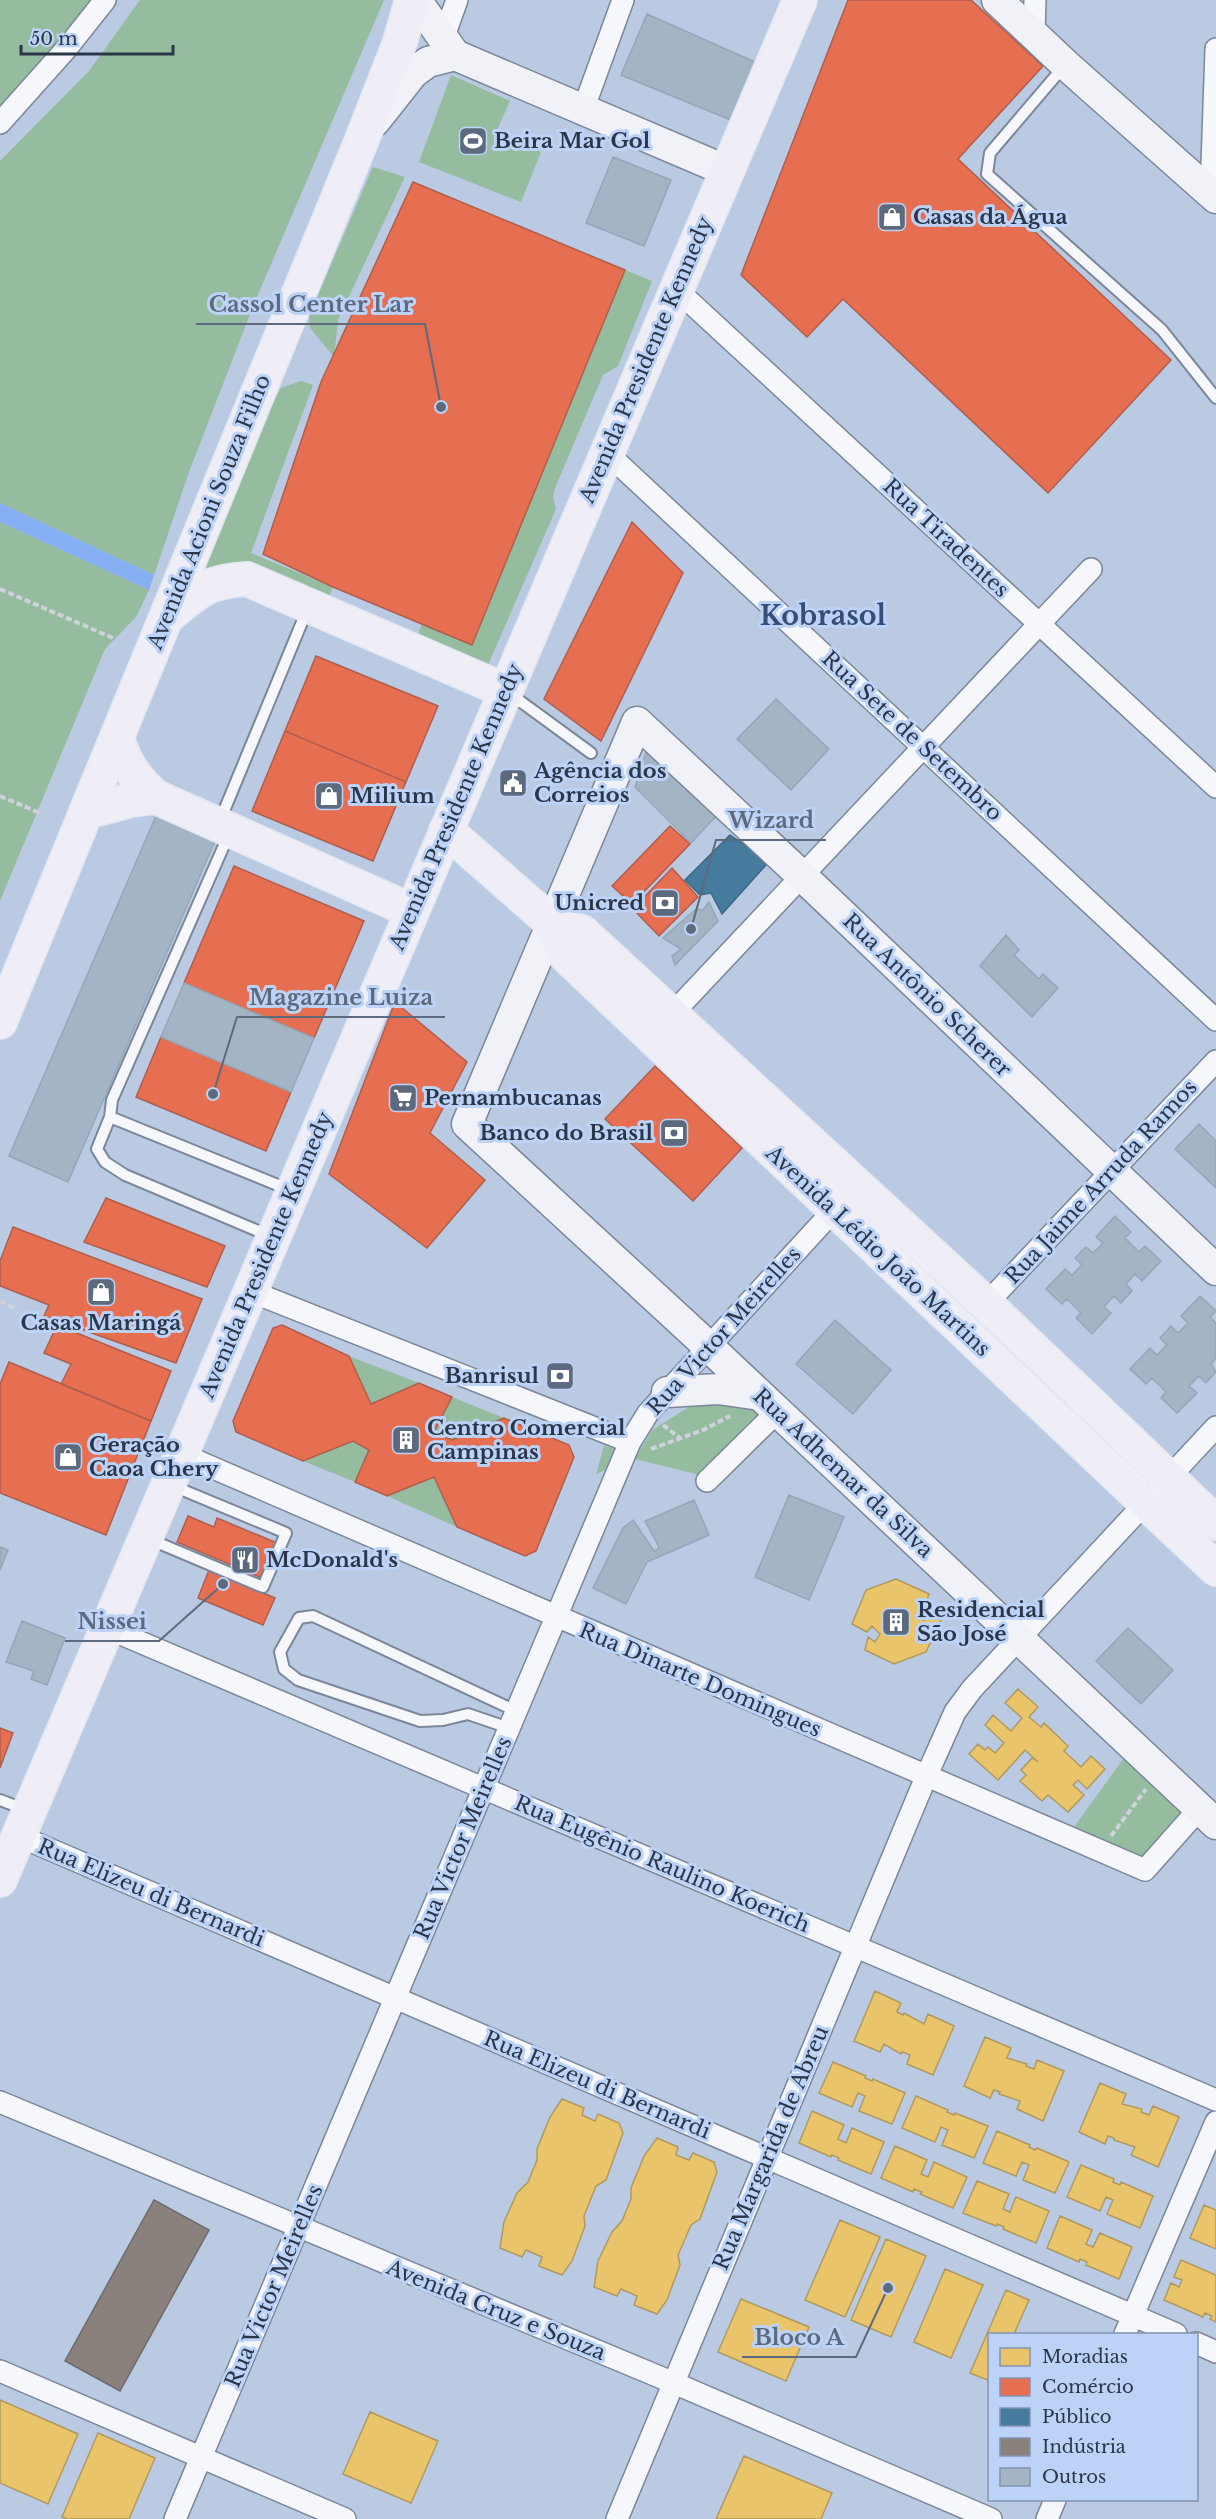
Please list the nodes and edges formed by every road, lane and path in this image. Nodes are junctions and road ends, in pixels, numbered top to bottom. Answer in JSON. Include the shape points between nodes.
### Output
{"nodes":[{"id":1,"x":105,"y":0,"type":"edge"},
{"id":2,"x":414,"y":0,"type":"edge"},
{"id":3,"x":458,"y":0,"type":"edge"},
{"id":4,"x":623,"y":0,"type":"edge"},
{"id":5,"x":800,"y":0,"type":"edge"},
{"id":6,"x":997,"y":0,"type":"edge"},
{"id":7,"x":1035,"y":0,"type":"edge"},
{"id":8,"x":1034,"y":35,"type":"junction"},
{"id":9,"x":449,"y":47,"type":"junction"},
{"id":10,"x":1216,"y":49,"type":"edge"},
{"id":11,"x":1066,"y":65,"type":"junction"},
{"id":12,"x":583,"y":110,"type":"junction"},
{"id":13,"x":0,"y":123,"type":"edge"},
{"id":14,"x":361,"y":142,"type":"junction"},
{"id":15,"x":727,"y":171,"type":"junction"},
{"id":16,"x":1214,"y":196,"type":"edge"},
{"id":17,"x":676,"y":290,"type":"junction"},
{"id":18,"x":1216,"y":398,"type":"edge"},
{"id":19,"x":607,"y":453,"type":"junction"},
{"id":20,"x":1090,"y":569,"type":"dead end"},
{"id":21,"x":0,"y":589,"type":"edge"},
{"id":22,"x":309,"y":607,"type":"junction"},
{"id":23,"x":166,"y":618,"type":"junction"},
{"id":24,"x":1039,"y":624,"type":"junction"},
{"id":25,"x":113,"y":638,"type":"dead end"},
{"id":26,"x":506,"y":691,"type":"junction"},
{"id":27,"x":117,"y":737,"type":"junction"},
{"id":28,"x":923,"y":747,"type":"junction"},
{"id":29,"x":591,"y":753,"type":"dead end"},
{"id":30,"x":1216,"y":787,"type":"edge"},
{"id":31,"x":0,"y":796,"type":"edge"},
{"id":32,"x":156,"y":797,"type":"junction"},
{"id":33,"x":86,"y":812,"type":"junction"},
{"id":34,"x":40,"y":813,"type":"dead end"},
{"id":35,"x":224,"y":828,"type":"junction"},
{"id":36,"x":446,"y":830,"type":"junction"},
{"id":37,"x":802,"y":876,"type":"junction"},
{"id":38,"x":412,"y":911,"type":"junction"},
{"id":39,"x":552,"y":923,"type":"junction"},
{"id":40,"x":672,"y":1014,"type":"junction"},
{"id":41,"x":1216,"y":1020,"type":"edge"},
{"id":42,"x":0,"y":1022,"type":"edge"},
{"id":43,"x":1216,"y":1061,"type":"edge"},
{"id":44,"x":110,"y":1117,"type":"junction"},
{"id":45,"x":1112,"y":1171,"type":"junction"},
{"id":46,"x":293,"y":1191,"type":"junction"},
{"id":47,"x":834,"y":1210,"type":"junction"},
{"id":48,"x":273,"y":1238,"type":"junction"},
{"id":49,"x":1216,"y":1270,"type":"edge"},
{"id":50,"x":250,"y":1291,"type":"junction"},
{"id":51,"x":0,"y":1301,"type":"edge"},
{"id":52,"x":986,"y":1304,"type":"junction"},
{"id":53,"x":14,"y":1308,"type":"dead end"},
{"id":54,"x":709,"y":1347,"type":"junction"},
{"id":55,"x":667,"y":1392,"type":"junction"},
{"id":56,"x":769,"y":1403,"type":"junction"},
{"id":57,"x":734,"y":1415,"type":"dead end"},
{"id":58,"x":1216,"y":1427,"type":"edge"},
{"id":59,"x":639,"y":1446,"type":"junction"},
{"id":60,"x":181,"y":1454,"type":"junction"},
{"id":61,"x":1168,"y":1478,"type":"junction"},
{"id":62,"x":707,"y":1481,"type":"dead end"},
{"id":63,"x":168,"y":1484,"type":"junction"},
{"id":64,"x":1146,"y":1502,"type":"junction"},
{"id":65,"x":1216,"y":1523,"type":"edge"},
{"id":66,"x":146,"y":1537,"type":"junction"},
{"id":67,"x":1216,"y":1569,"type":"edge"},
{"id":68,"x":556,"y":1617,"type":"junction"},
{"id":69,"x":107,"y":1628,"type":"junction"},
{"id":70,"x":1018,"y":1637,"type":"junction"},
{"id":71,"x":478,"y":1694,"type":"junction"},
{"id":72,"x":468,"y":1714,"type":"junction"},
{"id":73,"x":512,"y":1720,"type":"junction"},
{"id":74,"x":926,"y":1777,"type":"junction"},
{"id":75,"x":484,"y":1788,"type":"junction"},
{"id":76,"x":1146,"y":1788,"type":"dead end"},
{"id":77,"x":16,"y":1816,"type":"edge"},
{"id":78,"x":1208,"y":1816,"type":"edge"},
{"id":79,"x":1105,"y":1844,"type":"dead end"},
{"id":80,"x":0,"y":1880,"type":"edge"},
{"id":81,"x":855,"y":1947,"type":"junction"},
{"id":82,"x":395,"y":1998,"type":"junction"},
{"id":83,"x":1216,"y":2100,"type":"edge"},
{"id":84,"x":0,"y":2102,"type":"edge"},
{"id":85,"x":1216,"y":2122,"type":"edge"},
{"id":86,"x":767,"y":2158,"type":"junction"},
{"id":87,"x":298,"y":2228,"type":"junction"},
{"id":88,"x":1129,"y":2325,"type":"edge"},
{"id":89,"x":1171,"y":2333,"type":"edge"},
{"id":90,"x":1198,"y":2343,"type":"edge"},
{"id":91,"x":1216,"y":2352,"type":"edge"},
{"id":92,"x":0,"y":2371,"type":"edge"},
{"id":93,"x":674,"y":2383,"type":"junction"},
{"id":94,"x":201,"y":2458,"type":"junction"},
{"id":95,"x":1054,"y":2501,"type":"edge"},
{"id":96,"x":175,"y":2519,"type":"edge"},
{"id":97,"x":345,"y":2519,"type":"edge"},
{"id":98,"x":617,"y":2519,"type":"edge"},
{"id":99,"x":991,"y":2519,"type":"edge"},
{"id":100,"x":1047,"y":2519,"type":"edge"}],
"edges":[{"from":1,"to":13,"type":"street"},
{"from":2,"to":9,"type":"street"},
{"from":2,"to":14,"type":"main road","name":"Avenida Acioni Souza Filho"},
{"from":3,"to":9,"type":"street"},
{"from":4,"to":12,"type":"street"},
{"from":5,"to":15,"type":"main road","name":"Avenida Presidente Kennedy"},
{"from":6,"to":8,"type":"street"},
{"from":7,"to":8,"type":"street"},
{"from":8,"to":11,"type":"street"},
{"from":9,"to":12,"type":"street"},
{"from":9,"to":14,"type":"street","via":[[413,73]]},
{"from":10,"to":16,"type":"street"},
{"from":11,"to":16,"type":"street"},
{"from":11,"to":18,"type":"lane","via":[[990,153],[987,174],[1162,330]]},
{"from":12,"to":15,"type":"street"},
{"from":14,"to":23,"type":"main road","name":"Avenida Acioni Souza Filho"},
{"from":15,"to":17,"type":"main road","name":"Avenida Presidente Kennedy"},
{"from":17,"to":19,"type":"main road","name":"Avenida Presidente Kennedy"},
{"from":17,"to":24,"type":"street","name":"Rua Tiradentes"},
{"from":19,"to":26,"type":"main road","name":"Avenida Presidente Kennedy"},
{"from":19,"to":28,"type":"street","name":"Rua Sete de Setembro"},
{"from":20,"to":24,"type":"street"},
{"from":21,"to":25,"type":"path"},
{"from":22,"to":23,"type":"main road","via":[[248,579],[230,580],[207,586]]},
{"from":22,"to":26,"type":"main road"},
{"from":22,"to":35,"type":"lane"},
{"from":23,"to":27,"type":"main road","name":"Avenida Acioni Souza Filho"},
{"from":24,"to":28,"type":"street"},
{"from":24,"to":30,"type":"street","name":"Rua Tiradentes"},
{"from":26,"to":29,"type":"lane"},
{"from":26,"to":36,"type":"main road","name":"Avenida Presidente Kennedy"},
{"from":27,"to":32,"type":"main road","via":[[131,771]]},
{"from":27,"to":33,"type":"main road","name":"Avenida Acioni Souza Filho"},
{"from":28,"to":37,"type":"street"},
{"from":28,"to":41,"type":"street","name":"Rua Sete de Setembro"},
{"from":31,"to":34,"type":"path"},
{"from":32,"to":33,"type":"main road"},
{"from":32,"to":35,"type":"main road"},
{"from":33,"to":42,"type":"main road","name":"Avenida Acioni Souza Filho"},
{"from":35,"to":38,"type":"main road"},
{"from":35,"to":44,"type":"lane","via":[[112,1101]]},
{"from":36,"to":38,"type":"main road","name":"Avenida Presidente Kennedy"},
{"from":36,"to":39,"type":"main road","name":"Avenida Lédio João Martins"},
{"from":37,"to":39,"type":"street","name":"Rua Antônio Scherer","via":[[637,722]]},
{"from":37,"to":40,"type":"street"},
{"from":37,"to":45,"type":"street","name":"Rua Antônio Scherer"},
{"from":38,"to":46,"type":"main road","name":"Avenida Presidente Kennedy"},
{"from":39,"to":40,"type":"main road","name":"Avenida Lédio João Martins","via":[[582,932]]},
{"from":39,"to":47,"type":"main road","name":"Avenida Lédio João Martins","via":[[565,955]]},
{"from":39,"to":54,"type":"street","name":"Rua Adhemar da Silva","via":[[468,1124]]},
{"from":40,"to":52,"type":"main road","name":"Avenida Lédio João Martins"},
{"from":43,"to":45,"type":"street","name":"Rua Jaime Arruda Ramos"},
{"from":44,"to":46,"type":"lane"},
{"from":44,"to":48,"type":"lane","via":[[97,1149],[105,1162],[124,1175]]},
{"from":45,"to":49,"type":"street","name":"Rua Antônio Scherer"},
{"from":45,"to":52,"type":"street","name":"Rua Jaime Arruda Ramos"},
{"from":46,"to":48,"type":"main road","name":"Avenida Presidente Kennedy"},
{"from":47,"to":54,"type":"street","name":"Rua Victor Meirelles"},
{"from":47,"to":64,"type":"main road","name":"Avenida Lédio João Martins"},
{"from":48,"to":50,"type":"main road","name":"Avenida Presidente Kennedy"},
{"from":50,"to":59,"type":"street"},
{"from":50,"to":60,"type":"main road","name":"Avenida Presidente Kennedy"},
{"from":51,"to":53,"type":"path"},
{"from":52,"to":61,"type":"main road","name":"Avenida Lédio João Martins"},
{"from":54,"to":55,"type":"street","name":"Rua Victor Meirelles"},
{"from":54,"to":56,"type":"street","name":"Rua Adhemar da Silva"},
{"from":55,"to":56,"type":"street","via":[[718,1389]]},
{"from":55,"to":59,"type":"street","name":"Rua Victor Meirelles","via":[[648,1413]]},
{"from":56,"to":62,"type":"street"},
{"from":56,"to":70,"type":"street","name":"Rua Adhemar da Silva"},
{"from":57,"to":59,"type":"path","via":[[704,1430]]},
{"from":58,"to":61,"type":"street","name":"Rua Margarida de Abreu"},
{"from":59,"to":68,"type":"street","name":"Rua Victor Meirelles"},
{"from":60,"to":63,"type":"main road","name":"Avenida Presidente Kennedy"},
{"from":60,"to":68,"type":"street","name":"Rua Dinarte Domingues"},
{"from":61,"to":64,"type":"street","name":"Rua Margarida de Abreu"},
{"from":61,"to":65,"type":"main road","name":"Avenida Lédio João Martins"},
{"from":63,"to":66,"type":"main road","name":"Avenida Presidente Kennedy"},
{"from":63,"to":66,"type":"lane","via":[[286,1533],[263,1587]]},
{"from":64,"to":67,"type":"main road","name":"Avenida Lédio João Martins"},
{"from":64,"to":70,"type":"street","name":"Rua Margarida de Abreu"},
{"from":66,"to":69,"type":"main road","name":"Avenida Presidente Kennedy"},
{"from":68,"to":73,"type":"street","name":"Rua Victor Meirelles"},
{"from":68,"to":74,"type":"street","name":"Rua Dinarte Domingues"},
{"from":69,"to":75,"type":"street","name":"Rua Eugênio Raulino Koerich"},
{"from":69,"to":77,"type":"main road","name":"Avenida Presidente Kennedy"},
{"from":70,"to":74,"type":"street","name":"Rua Margarida de Abreu","via":[[963,1701]]},
{"from":70,"to":78,"type":"street","name":"Rua Adhemar da Silva"},
{"from":71,"to":72,"type":"lane"},
{"from":71,"to":72,"type":"lane","via":[[313,1616],[299,1618],[280,1652],[284,1669],[298,1680],[420,1721]]},
{"from":71,"to":73,"type":"lane"},
{"from":72,"to":73,"type":"lane"},
{"from":73,"to":75,"type":"street","name":"Rua Victor Meirelles"},
{"from":74,"to":78,"type":"street","name":"Rua Dinarte Domingues","via":[[1145,1870]]},
{"from":74,"to":81,"type":"street","name":"Rua Margarida de Abreu"},
{"from":75,"to":81,"type":"street","name":"Rua Eugênio Raulino Koerich"},
{"from":75,"to":82,"type":"street","name":"Rua Victor Meirelles"},
{"from":76,"to":79,"type":"path"},
{"from":77,"to":80,"type":"main road","name":"Avenida Presidente Kennedy"},
{"from":77,"to":82,"type":"street","name":"Rua Elizeu di Bernardi"},
{"from":81,"to":83,"type":"street","name":"Rua Eugênio Raulino Koerich"},
{"from":81,"to":86,"type":"street","name":"Rua Margarida de Abreu"},
{"from":82,"to":86,"type":"street","name":"Rua Elizeu di Bernardi"},
{"from":82,"to":87,"type":"street","name":"Rua Victor Meirelles"},
{"from":84,"to":87,"type":"street","name":"Avenida Cruz e Souza"},
{"from":85,"to":88,"type":"street"},
{"from":86,"to":88,"type":"street","name":"Rua Elizeu di Bernardi"},
{"from":86,"to":93,"type":"street","name":"Rua Margarida de Abreu"},
{"from":87,"to":93,"type":"street","name":"Avenida Cruz e Souza"},
{"from":87,"to":94,"type":"street","name":"Rua Victor Meirelles"},
{"from":88,"to":89,"type":"street","name":"Rua Elizeu di Bernardi"},
{"from":90,"to":91,"type":"street"},
{"from":92,"to":94,"type":"street"},
{"from":93,"to":98,"type":"street","name":"Rua Margarida de Abreu"},
{"from":93,"to":99,"type":"street","name":"Avenida Cruz e Souza"},
{"from":94,"to":96,"type":"street","name":"Rua Victor Meirelles"},
{"from":94,"to":97,"type":"street"},
{"from":95,"to":100,"type":"street"}]}
